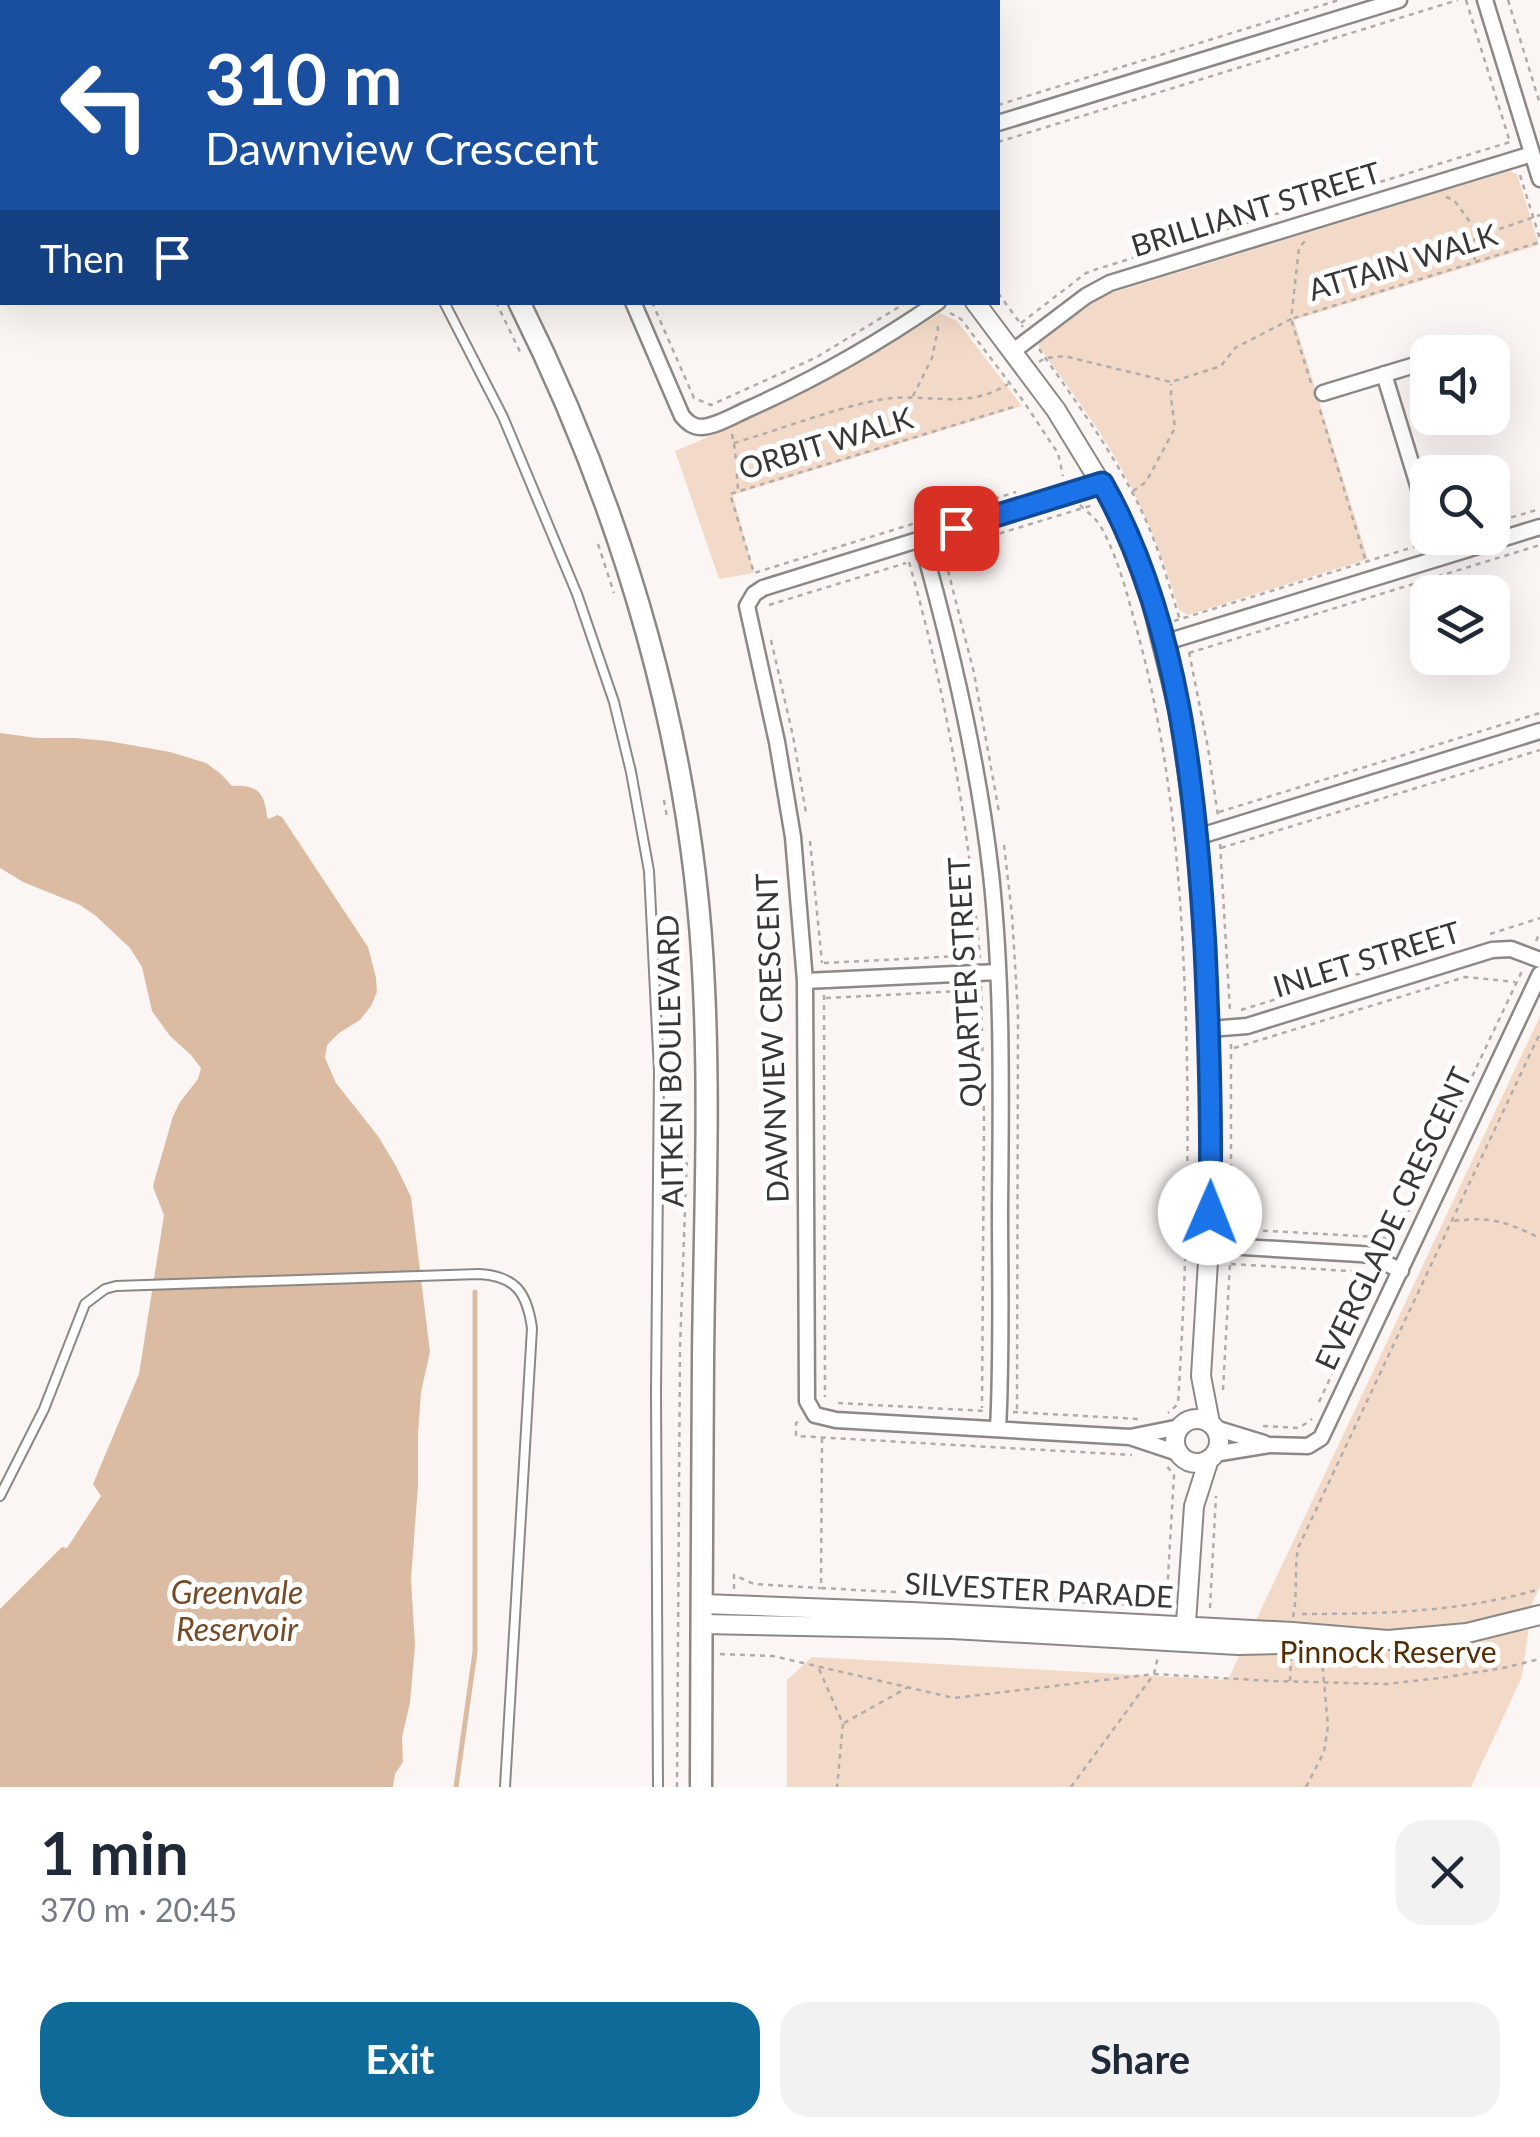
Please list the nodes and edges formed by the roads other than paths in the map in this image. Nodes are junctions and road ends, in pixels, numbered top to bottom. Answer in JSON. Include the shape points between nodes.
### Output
{"nodes":[{"id":1,"x":1398,"y":0,"type":"edge"},
{"id":2,"x":1485,"y":0,"type":"edge"},
{"id":3,"x":1000,"y":122,"type":"edge"},
{"id":4,"x":1532,"y":154,"type":"junction"},
{"id":5,"x":1540,"y":179,"type":"edge"},
{"id":6,"x":446,"y":305,"type":"edge"},
{"id":7,"x":520,"y":305,"type":"edge"},
{"id":8,"x":633,"y":305,"type":"edge"},
{"id":9,"x":977,"y":305,"type":"edge"},
{"id":10,"x":937,"y":308,"type":"edge"},
{"id":11,"x":1012,"y":352,"type":"junction"},
{"id":12,"x":1410,"y":366,"type":"edge"},
{"id":13,"x":1384,"y":374,"type":"junction"},
{"id":14,"x":1318,"y":395,"type":"road end"},
{"id":15,"x":1410,"y":459,"type":"edge"},
{"id":16,"x":1107,"y":491,"type":"junction"},
{"id":17,"x":1540,"y":527,"type":"edge"},
{"id":18,"x":920,"y":539,"type":"junction"},
{"id":19,"x":1439,"y":555,"type":"edge"},
{"id":20,"x":1440,"y":558,"type":"junction"},
{"id":21,"x":1161,"y":634,"type":"junction"},
{"id":22,"x":1540,"y":731,"type":"edge"},
{"id":23,"x":1197,"y":837,"type":"junction"},
{"id":24,"x":1535,"y":958,"type":"edge"},
{"id":25,"x":998,"y":972,"type":"junction"},
{"id":26,"x":1540,"y":974,"type":"edge"},
{"id":27,"x":805,"y":981,"type":"junction"},
{"id":28,"x":1209,"y":1029,"type":"junction"},
{"id":29,"x":1209,"y":1245,"type":"junction"},
{"id":30,"x":1401,"y":1271,"type":"junction"},
{"id":31,"x":1202,"y":1376,"type":"junction"},
{"id":32,"x":1213,"y":1426,"type":"junction"},
{"id":33,"x":998,"y":1429,"type":"junction"},
{"id":34,"x":1174,"y":1440,"type":"junction"},
{"id":35,"x":1269,"y":1444,"type":"junction"},
{"id":36,"x":1212,"y":1456,"type":"junction"},
{"id":37,"x":0,"y":1496,"type":"edge"},
{"id":38,"x":1194,"y":1506,"type":"junction"},
{"id":39,"x":703,"y":1614,"type":"junction"},
{"id":40,"x":1540,"y":1615,"type":"edge"},
{"id":41,"x":1292,"y":1630,"type":"junction"},
{"id":42,"x":1186,"y":1635,"type":"junction"},
{"id":43,"x":1372,"y":1639,"type":"junction"},
{"id":44,"x":505,"y":1787,"type":"edge"},
{"id":45,"x":658,"y":1787,"type":"edge"},
{"id":46,"x":701,"y":1787,"type":"edge"}],
"edges":[{"from":1,"to":3,"type":"street"},
{"from":2,"to":4,"type":"street"},
{"from":4,"to":5,"type":"street"},
{"from":4,"to":11,"type":"street","name":"BRILLIANT STREET","via":[[1104,286]]},
{"from":6,"to":45,"type":"lane","via":[[502,417],[577,594],[614,702],[648,870],[659,1071]]},
{"from":7,"to":39,"type":"main road","name":"AITKEN BOULEVARD","via":[[582,439],[621,547],[684,805],[704,988]]},
{"from":8,"to":10,"type":"street","via":[[684,420],[702,427],[838,365]]},
{"from":9,"to":11,"type":"street"},
{"from":11,"to":16,"type":"street"},
{"from":12,"to":13,"type":"street"},
{"from":13,"to":14,"type":"street"},
{"from":13,"to":15,"type":"street"},
{"from":16,"to":18,"type":"street","via":[[1071,494]]},
{"from":16,"to":21,"type":"street"},
{"from":17,"to":20,"type":"street"},
{"from":18,"to":25,"type":"street","name":"QUARTER STREET","via":[[968,729]]},
{"from":18,"to":27,"type":"street","name":"DAWNVIEW CRESCENT","via":[[764,588],[747,606],[787,803]]},
{"from":19,"to":20,"type":"street"},
{"from":20,"to":21,"type":"street"},
{"from":21,"to":23,"type":"street"},
{"from":22,"to":23,"type":"street"},
{"from":23,"to":28,"type":"street"},
{"from":24,"to":28,"type":"street","name":"INLET STREET","via":[[1492,950],[1247,1026]]},
{"from":25,"to":27,"type":"street"},
{"from":25,"to":33,"type":"street","name":"QUARTER STREET"},
{"from":26,"to":30,"type":"street","name":"EVERGLADE CRESCENT"},
{"from":27,"to":33,"type":"street","name":"DAWNVIEW CRESCENT","via":[[808,1406],[826,1420]]},
{"from":28,"to":29,"type":"street"},
{"from":29,"to":30,"type":"street","via":[[1360,1254]]},
{"from":29,"to":31,"type":"street"},
{"from":30,"to":35,"type":"street","name":"EVERGLADE CRESCENT","via":[[1321,1438],[1308,1446]]},
{"from":31,"to":32,"type":"street"},
{"from":31,"to":34,"type":"street"},
{"from":32,"to":34,"type":"street","via":[[1198,1418]]},
{"from":32,"to":35,"type":"street","name":"EVERGLADE CRESCENT"},
{"from":32,"to":36,"type":"street","via":[[1219,1441]]},
{"from":33,"to":34,"type":"street","name":"DAWNVIEW CRESCENT"},
{"from":34,"to":36,"type":"street","via":[[1196,1462]]},
{"from":34,"to":38,"type":"street"},
{"from":35,"to":36,"type":"street","name":"EVERGLADE CRESCENT"},
{"from":36,"to":38,"type":"street"},
{"from":37,"to":44,"type":"lane","via":[[44,1410],[85,1304],[105,1289],[504,1278],[525,1298],[532,1328]]},
{"from":38,"to":42,"type":"street"},
{"from":39,"to":42,"type":"street","name":"SILVESTER PARADE"},
{"from":39,"to":46,"type":"main road","name":"AITKEN BOULEVARD"},
{"from":40,"to":43,"type":"street","name":"SILVESTER PARADE","via":[[1467,1633]]},
{"from":41,"to":42,"type":"street","name":"SILVESTER PARADE"},
{"from":41,"to":43,"type":"street","name":"SILVESTER PARADE"},
{"from":41,"to":43,"type":"street","name":"SILVESTER PARADE","via":[[1320,1643]]}]}
